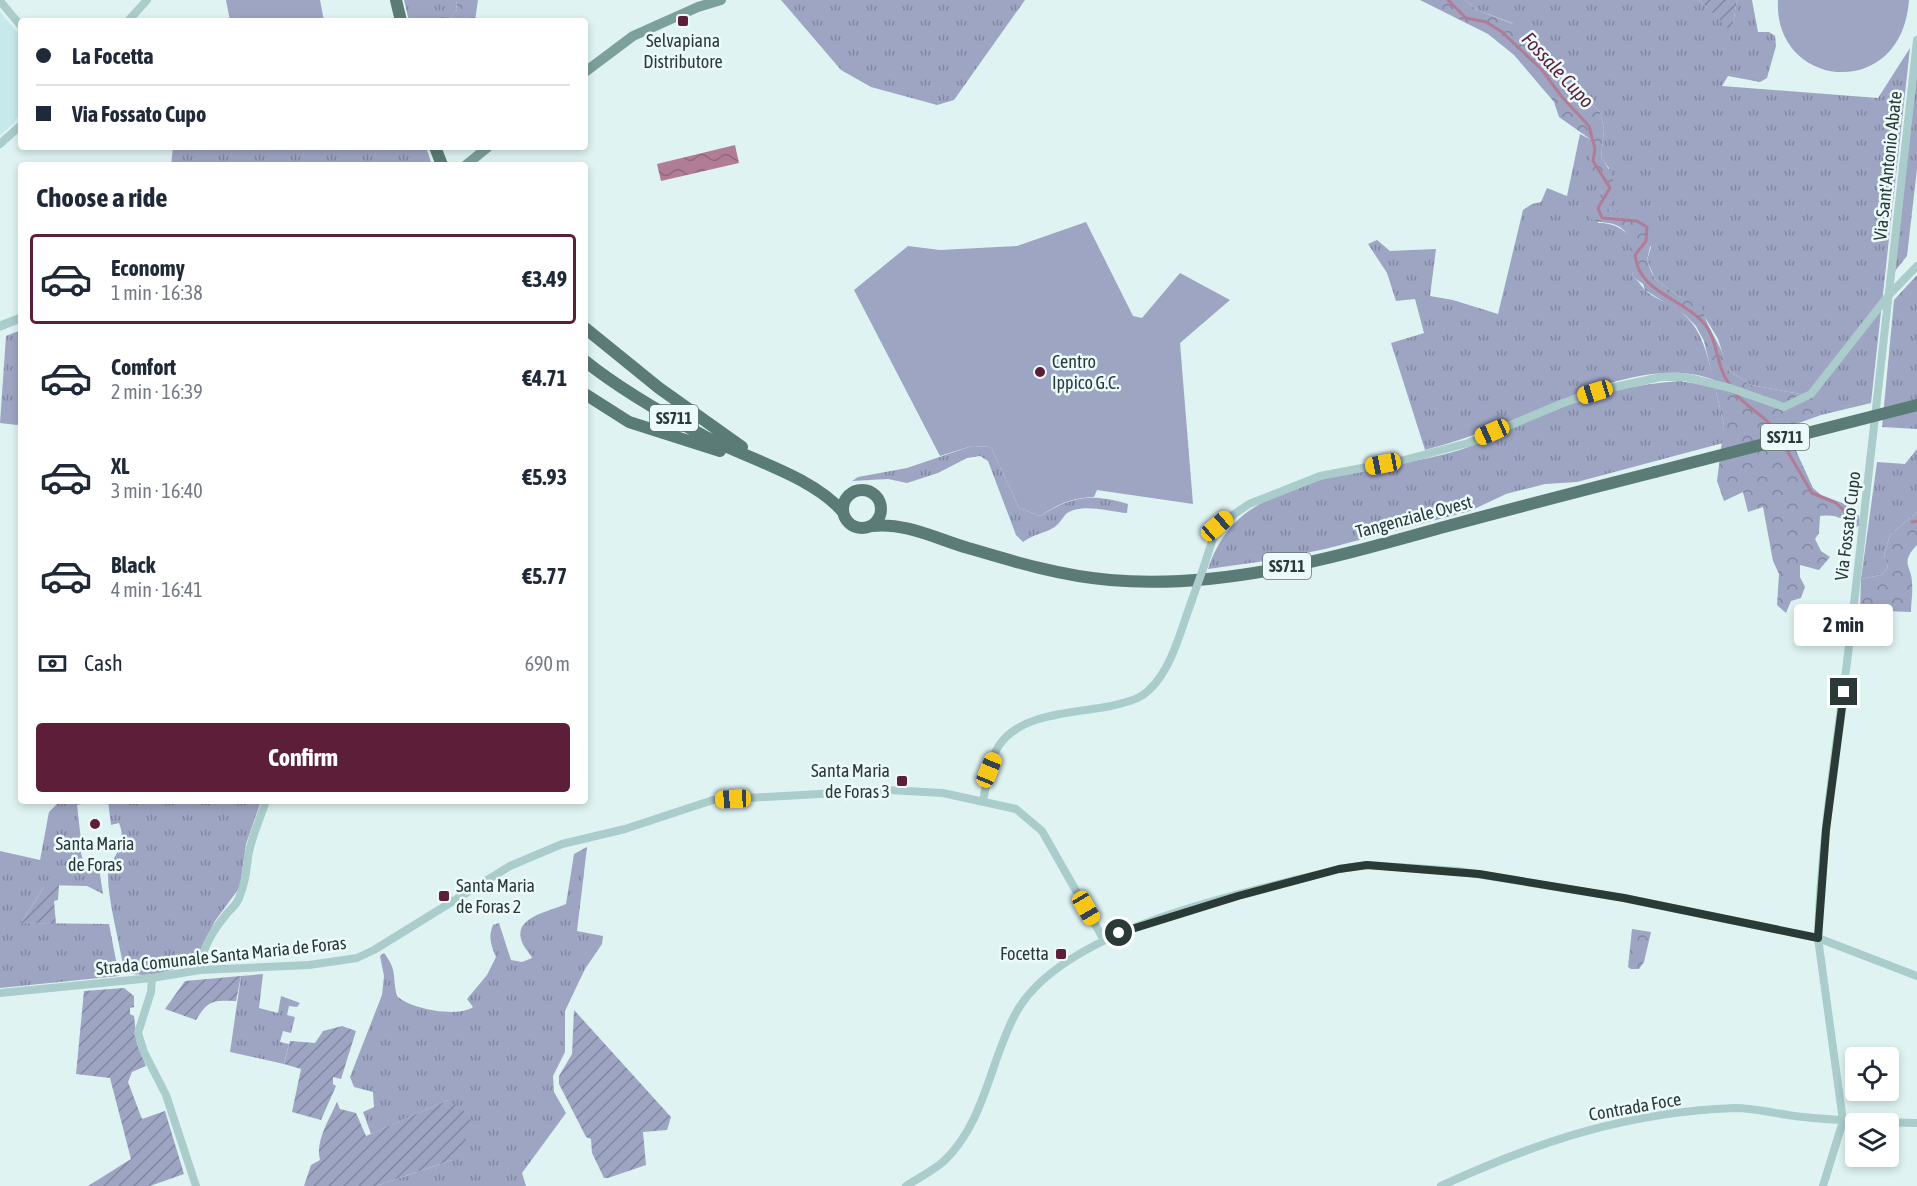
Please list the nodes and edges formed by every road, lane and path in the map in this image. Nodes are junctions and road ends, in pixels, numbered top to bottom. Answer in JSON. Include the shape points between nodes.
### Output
{"nodes":[{"id":1,"x":147,"y":0,"type":"edge"},
{"id":2,"x":396,"y":0,"type":"edge"},
{"id":3,"x":721,"y":0,"type":"edge"},
{"id":4,"x":0,"y":2,"type":"edge"},
{"id":5,"x":131,"y":18,"type":"edge"},
{"id":6,"x":400,"y":18,"type":"edge"},
{"id":7,"x":18,"y":23,"type":"edge"},
{"id":8,"x":1917,"y":40,"type":"edge"},
{"id":9,"x":588,"y":70,"type":"edge"},
{"id":10,"x":18,"y":128,"type":"edge"},
{"id":11,"x":0,"y":144,"type":"edge"},
{"id":12,"x":484,"y":150,"type":"edge"},
{"id":13,"x":470,"y":162,"type":"edge"},
{"id":14,"x":1917,"y":266,"type":"edge"},
{"id":15,"x":1888,"y":296,"type":"junction"},
{"id":16,"x":18,"y":319,"type":"edge"},
{"id":17,"x":0,"y":326,"type":"edge"},
{"id":18,"x":588,"y":330,"type":"edge"},
{"id":19,"x":588,"y":364,"type":"edge"},
{"id":20,"x":588,"y":396,"type":"edge"},
{"id":21,"x":1917,"y":405,"type":"edge"},
{"id":22,"x":764,"y":464,"type":"junction"},
{"id":23,"x":813,"y":488,"type":"junction"},
{"id":24,"x":852,"y":492,"type":"junction"},
{"id":25,"x":882,"y":506,"type":"junction"},
{"id":26,"x":843,"y":512,"type":"junction"},
{"id":27,"x":872,"y":526,"type":"junction"},
{"id":28,"x":915,"y":530,"type":"junction"},
{"id":29,"x":983,"y":801,"type":"junction"},
{"id":30,"x":265,"y":804,"type":"edge"},
{"id":31,"x":1818,"y":938,"type":"junction"},
{"id":32,"x":1104,"y":940,"type":"junction"},
{"id":33,"x":200,"y":970,"type":"junction"},
{"id":34,"x":1917,"y":976,"type":"edge"},
{"id":35,"x":152,"y":978,"type":"junction"},
{"id":36,"x":0,"y":993,"type":"edge"},
{"id":37,"x":1843,"y":1121,"type":"junction"},
{"id":38,"x":1917,"y":1123,"type":"edge"},
{"id":39,"x":196,"y":1186,"type":"edge"},
{"id":40,"x":906,"y":1186,"type":"edge"},
{"id":41,"x":1442,"y":1186,"type":"edge"},
{"id":42,"x":1823,"y":1186,"type":"edge"}],
"edges":[{"from":1,"to":5,"type":"street"},
{"from":2,"to":6,"type":"main road"},
{"from":3,"to":9,"type":"main road","via":[[633,36]]},
{"from":4,"to":7,"type":"street"},
{"from":8,"to":15,"type":"street","name":"Via Sant'Antonio Abate"},
{"from":10,"to":11,"type":"street"},
{"from":12,"to":13,"type":"main road"},
{"from":14,"to":15,"type":"street"},
{"from":15,"to":29,"type":"street","bridge":true,"via":[[1811,394],[1784,407],[1685,377],[1610,387],[1468,443],[1320,476],[1249,504],[1217,526],[1158,681],[1136,700],[1060,715],[1015,730],[994,756]]},
{"from":15,"to":31,"type":"street","name":"Via Fossato Cupo","via":[[1826,830]]},
{"from":16,"to":17,"type":"street"},
{"from":18,"to":22,"type":"main road"},
{"from":19,"to":22,"type":"main road","number":"SS711","via":[[706,437]]},
{"from":20,"to":22,"type":"main road","via":[[629,422]]},
{"from":21,"to":28,"type":"main road","name":"Tangenziale Ovest","number":"SS711","bridge":true,"via":[[1355,552],[1265,571],[1187,581],[1110,580],[1032,567]]},
{"from":22,"to":23,"type":"main road","number":"SS711"},
{"from":23,"to":24,"type":"main road","number":"SS711"},
{"from":23,"to":26,"type":"main road","number":"SS711"},
{"from":24,"to":25,"type":"main road","via":[[873,492]]},
{"from":24,"to":26,"type":"main road"},
{"from":25,"to":27,"type":"main road","via":[[880,518]]},
{"from":25,"to":28,"type":"main road","name":"Tangenziale Ovest","number":"SS711"},
{"from":26,"to":27,"type":"main road","via":[[854,526]]},
{"from":27,"to":28,"type":"main road","name":"Tangenziale Ovest","number":"SS711"},
{"from":29,"to":32,"type":"street","name":"Strada Comunale Santa Maria de Foras","via":[[1016,809],[1042,831]]},
{"from":29,"to":33,"type":"street","name":"Strada Comunale Santa Maria de Foras","via":[[943,793],[888,790],[713,800],[625,829],[562,844],[510,866],[357,958],[309,965]]},
{"from":30,"to":33,"type":"street","via":[[248,857],[243,888],[206,945]]},
{"from":31,"to":32,"type":"street","via":[[1524,881],[1458,871],[1367,865],[1238,896],[1135,926]]},
{"from":31,"to":34,"type":"street"},
{"from":31,"to":37,"type":"street","name":"Via Fossato Cupo"},
{"from":32,"to":40,"type":"street","via":[[1044,978],[1018,1010],[969,1130],[943,1161]]},
{"from":33,"to":35,"type":"street","name":"Strada Comunale Santa Maria de Foras"},
{"from":35,"to":36,"type":"street","name":"Strada Comunale Santa Maria de Foras"},
{"from":35,"to":39,"type":"street","via":[[138,1033],[166,1095]]},
{"from":37,"to":38,"type":"street","name":"Contrada Foce"},
{"from":37,"to":41,"type":"street","name":"Contrada Foce","via":[[1738,1108],[1672,1114],[1589,1129],[1509,1155]]},
{"from":37,"to":42,"type":"street"}]}
